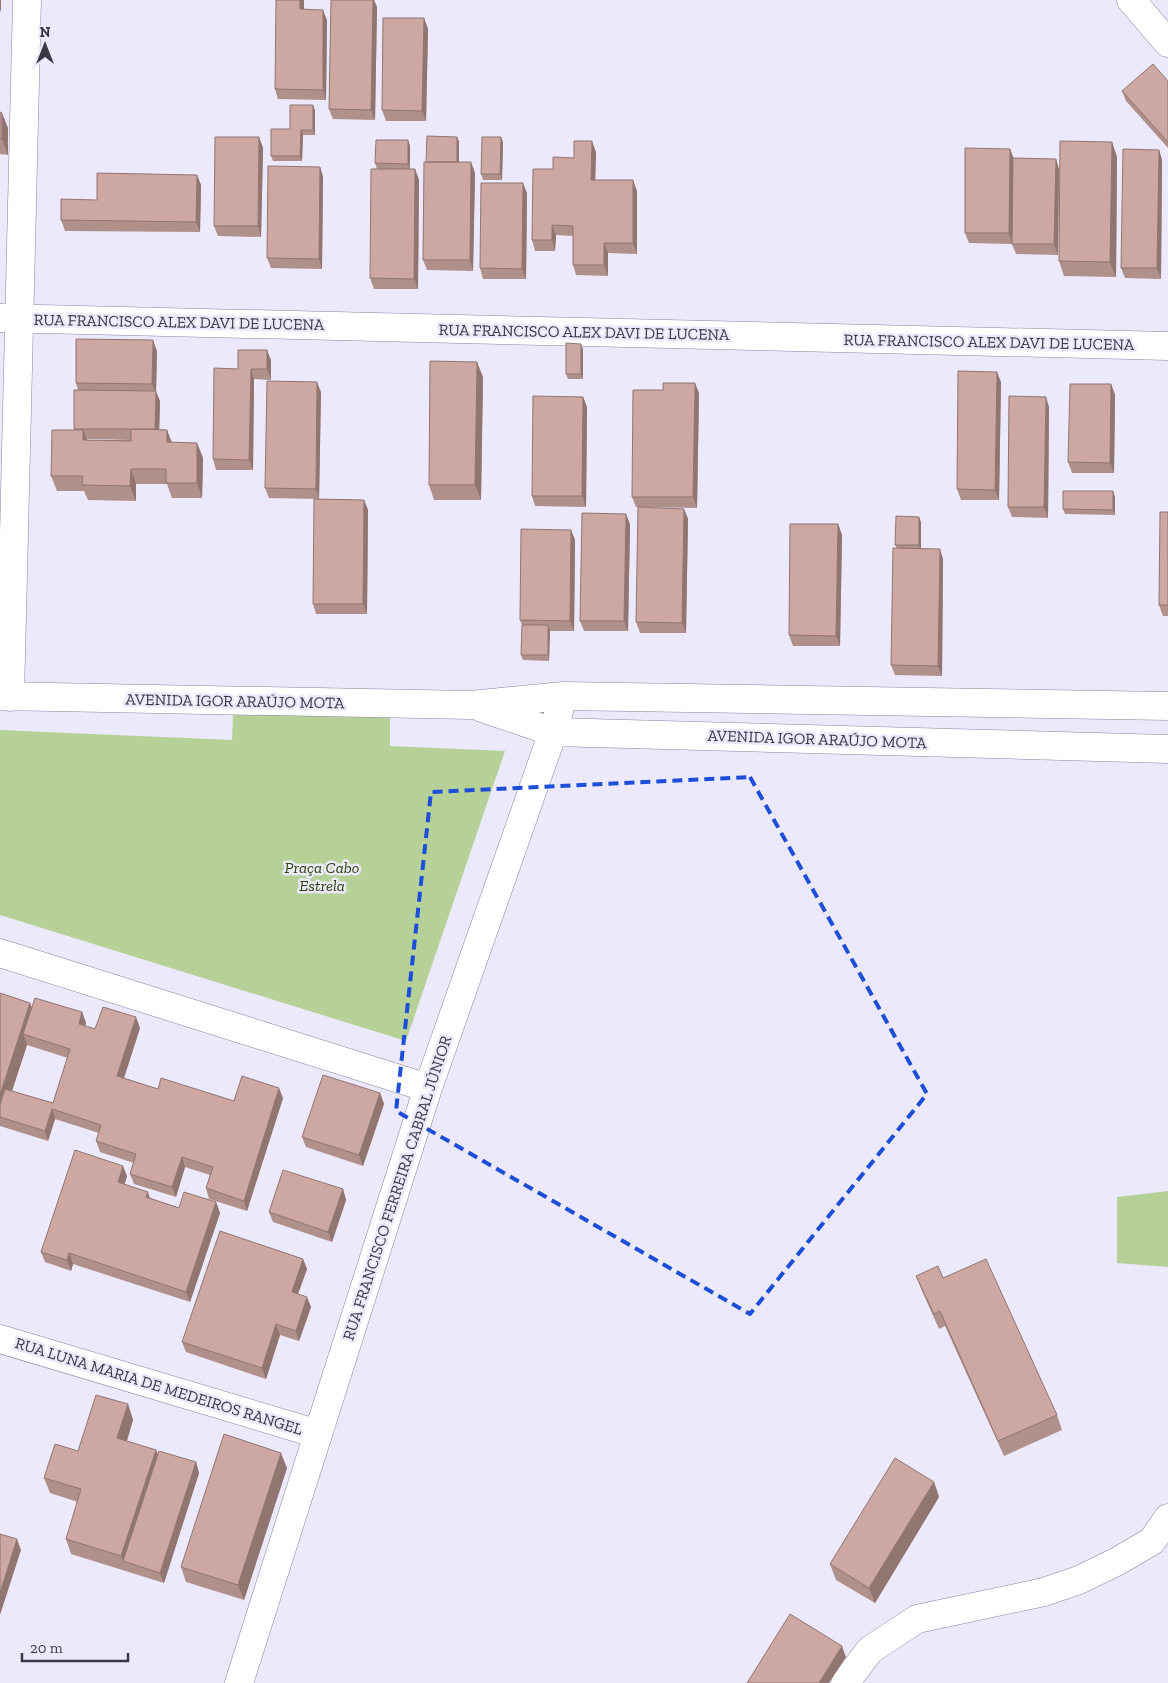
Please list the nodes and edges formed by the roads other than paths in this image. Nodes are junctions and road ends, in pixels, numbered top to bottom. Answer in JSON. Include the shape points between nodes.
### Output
{"nodes":[{"id":1,"x":27,"y":0,"type":"edge"},
{"id":2,"x":1131,"y":0,"type":"edge"},
{"id":3,"x":1168,"y":43,"type":"edge"},
{"id":4,"x":9,"y":318,"type":"edge"},
{"id":5,"x":1168,"y":346,"type":"edge"},
{"id":6,"x":5,"y":696,"type":"edge"},
{"id":7,"x":564,"y":696,"type":"junction"},
{"id":8,"x":471,"y":705,"type":"junction"},
{"id":9,"x":1168,"y":706,"type":"edge"},
{"id":10,"x":553,"y":732,"type":"junction"},
{"id":11,"x":1168,"y":748,"type":"edge"},
{"id":12,"x":0,"y":953,"type":"edge"},
{"id":13,"x":428,"y":1088,"type":"junction"},
{"id":14,"x":0,"y":1339,"type":"edge"},
{"id":15,"x":318,"y":1434,"type":"junction"},
{"id":16,"x":1168,"y":1518,"type":"edge"},
{"id":17,"x":240,"y":1683,"type":"edge"},
{"id":18,"x":845,"y":1683,"type":"edge"}],
"edges":[{"from":1,"to":4,"type":"street"},
{"from":2,"to":3,"type":"street"},
{"from":4,"to":5,"type":"street","name":"RUA FRANCISCO ALEX DAVI DE LUCENA"},
{"from":4,"to":6,"type":"street"},
{"from":6,"to":8,"type":"street","name":"AVENIDA IGOR ARAÚJO MOTA"},
{"from":7,"to":8,"type":"street","name":"AVENIDA IGOR ARAÚJO MOTA"},
{"from":7,"to":9,"type":"street","name":"AVENIDA IGOR ARAÚJO MOTA"},
{"from":7,"to":10,"type":"street","name":"RUA FRANCISCO FERREIRA CABRAL JÚNIOR"},
{"from":8,"to":10,"type":"street","name":"AVENIDA IGOR ARAÚJO MOTA"},
{"from":10,"to":11,"type":"street","name":"AVENIDA IGOR ARAÚJO MOTA"},
{"from":10,"to":13,"type":"street","name":"RUA FRANCISCO FERREIRA CABRAL JÚNIOR"},
{"from":12,"to":13,"type":"street"},
{"from":13,"to":15,"type":"street","name":"RUA FRANCISCO FERREIRA CABRAL JÚNIOR"},
{"from":14,"to":15,"type":"street","name":"RUA LUNA MARIA DE MEDEIROS RANGEL"},
{"from":15,"to":17,"type":"street","name":"RUA FRANCISCO FERREIRA CABRAL JÚNIOR"},
{"from":16,"to":18,"type":"street","via":[[1152,1541],[1079,1580],[1044,1592],[917,1619],[870,1650]]}]}
